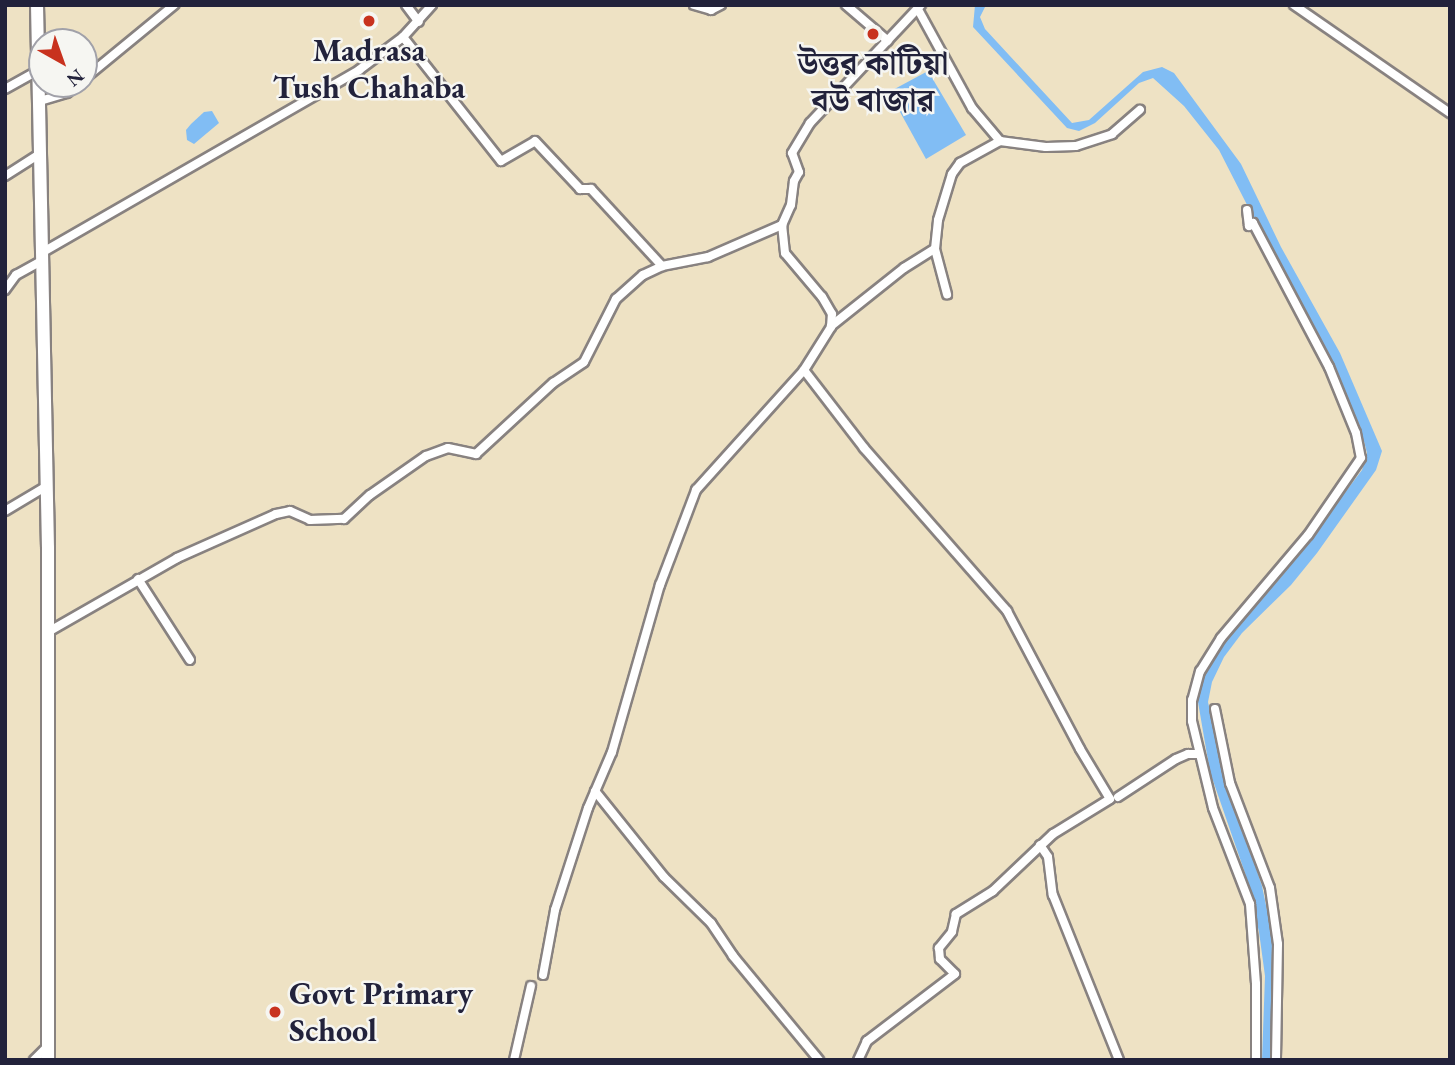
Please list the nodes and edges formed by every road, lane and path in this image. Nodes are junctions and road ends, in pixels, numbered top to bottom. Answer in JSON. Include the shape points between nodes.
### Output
{"nodes":[{"id":1,"x":37,"y":5,"type":"edge"},
{"id":2,"x":174,"y":5,"type":"edge"},
{"id":3,"x":406,"y":5,"type":"edge"},
{"id":4,"x":432,"y":5,"type":"edge"},
{"id":5,"x":694,"y":5,"type":"edge"},
{"id":6,"x":721,"y":5,"type":"edge"},
{"id":7,"x":846,"y":5,"type":"edge"},
{"id":8,"x":1294,"y":5,"type":"edge"},
{"id":9,"x":920,"y":8,"type":"edge"},
{"id":10,"x":419,"y":22,"type":"junction"},
{"id":11,"x":38,"y":28,"type":"edge"},
{"id":12,"x":403,"y":37,"type":"junction"},
{"id":13,"x":888,"y":41,"type":"junction"},
{"id":14,"x":98,"y":67,"type":"edge"},
{"id":15,"x":28,"y":76,"type":"edge"},
{"id":16,"x":5,"y":89,"type":"edge"},
{"id":17,"x":40,"y":98,"type":"edge"},
{"id":18,"x":50,"y":98,"type":"edge"},
{"id":19,"x":40,"y":101,"type":"junction"},
{"id":20,"x":1140,"y":110,"type":"dead end"},
{"id":21,"x":1450,"y":113,"type":"edge"},
{"id":22,"x":1000,"y":141,"type":"junction"},
{"id":23,"x":41,"y":153,"type":"junction"},
{"id":24,"x":5,"y":176,"type":"edge"},
{"id":25,"x":1247,"y":210,"type":"dead end"},
{"id":26,"x":782,"y":225,"type":"junction"},
{"id":27,"x":935,"y":249,"type":"junction"},
{"id":28,"x":44,"y":256,"type":"junction"},
{"id":29,"x":662,"y":265,"type":"junction"},
{"id":30,"x":5,"y":290,"type":"edge"},
{"id":31,"x":947,"y":294,"type":"dead end"},
{"id":32,"x":831,"y":327,"type":"junction"},
{"id":33,"x":804,"y":370,"type":"junction"},
{"id":34,"x":47,"y":486,"type":"junction"},
{"id":35,"x":5,"y":511,"type":"edge"},
{"id":36,"x":138,"y":579,"type":"junction"},
{"id":37,"x":48,"y":632,"type":"junction"},
{"id":38,"x":190,"y":660,"type":"dead end"},
{"id":39,"x":1215,"y":709,"type":"dead end"},
{"id":40,"x":1199,"y":754,"type":"junction"},
{"id":41,"x":595,"y":791,"type":"junction"},
{"id":42,"x":1118,"y":797,"type":"dead end"},
{"id":43,"x":1040,"y":845,"type":"junction"},
{"id":44,"x":543,"y":975,"type":"dead end"},
{"id":45,"x":531,"y":986,"type":"dead end"},
{"id":46,"x":48,"y":1053,"type":"edge"},
{"id":47,"x":34,"y":1060,"type":"edge"},
{"id":48,"x":514,"y":1060,"type":"edge"},
{"id":49,"x":819,"y":1060,"type":"edge"},
{"id":50,"x":858,"y":1060,"type":"edge"},
{"id":51,"x":1119,"y":1060,"type":"edge"},
{"id":52,"x":1256,"y":1060,"type":"edge"},
{"id":53,"x":1276,"y":1060,"type":"edge"}],
"edges":[{"from":1,"to":11,"type":"highway"},
{"from":2,"to":14,"type":"street"},
{"from":3,"to":10,"type":"street"},
{"from":4,"to":10,"type":"street"},
{"from":5,"to":6,"type":"street","via":[[711,10]]},
{"from":7,"to":13,"type":"street"},
{"from":8,"to":21,"type":"street"},
{"from":9,"to":13,"type":"street"},
{"from":9,"to":22,"type":"street","via":[[972,108]]},
{"from":10,"to":12,"type":"street"},
{"from":12,"to":28,"type":"street","via":[[328,89]]},
{"from":12,"to":29,"type":"street","via":[[500,161],[535,141],[580,189],[591,189]]},
{"from":13,"to":26,"type":"street","via":[[801,135],[792,153],[799,172]]},
{"from":15,"to":16,"type":"street"},
{"from":17,"to":19,"type":"highway"},
{"from":18,"to":19,"type":"street"},
{"from":19,"to":23,"type":"highway"},
{"from":20,"to":22,"type":"street","via":[[1112,134],[1076,146]]},
{"from":22,"to":27,"type":"street","via":[[960,163],[952,174]]},
{"from":23,"to":24,"type":"street"},
{"from":23,"to":28,"type":"highway"},
{"from":25,"to":40,"type":"street","via":[[1249,226],[1253,223],[1329,367],[1356,433],[1361,458],[1308,535],[1221,638],[1200,671],[1192,700]]},
{"from":26,"to":29,"type":"street","via":[[708,257]]},
{"from":26,"to":32,"type":"street","via":[[785,253],[822,297],[832,314]]},
{"from":27,"to":31,"type":"street"},
{"from":27,"to":32,"type":"street"},
{"from":28,"to":30,"type":"street","via":[[16,275]]},
{"from":28,"to":34,"type":"highway"},
{"from":29,"to":36,"type":"street","via":[[616,299],[584,362],[553,383],[476,454],[448,448],[426,456],[344,519],[310,520],[290,511],[276,514]]},
{"from":32,"to":33,"type":"street"},
{"from":33,"to":41,"type":"street","via":[[696,490],[660,584],[612,752]]},
{"from":33,"to":43,"type":"street","via":[[864,448],[1007,611],[1110,799]]},
{"from":34,"to":35,"type":"street"},
{"from":34,"to":37,"type":"highway"},
{"from":36,"to":37,"type":"street"},
{"from":36,"to":38,"type":"street"},
{"from":37,"to":46,"type":"highway"},
{"from":39,"to":53,"type":"street","via":[[1230,783],[1270,888],[1278,944]]},
{"from":40,"to":42,"type":"street","via":[[1176,759]]},
{"from":40,"to":52,"type":"street","via":[[1213,808],[1250,904]]},
{"from":41,"to":44,"type":"street","via":[[555,910]]},
{"from":41,"to":49,"type":"street","via":[[664,877],[710,923]]},
{"from":43,"to":50,"type":"street","via":[[993,891],[956,914],[951,932],[939,948],[945,967],[955,974],[867,1041]]},
{"from":43,"to":51,"type":"street","via":[[1048,857],[1053,895]]},
{"from":45,"to":48,"type":"street"},
{"from":46,"to":47,"type":"street"}]}
